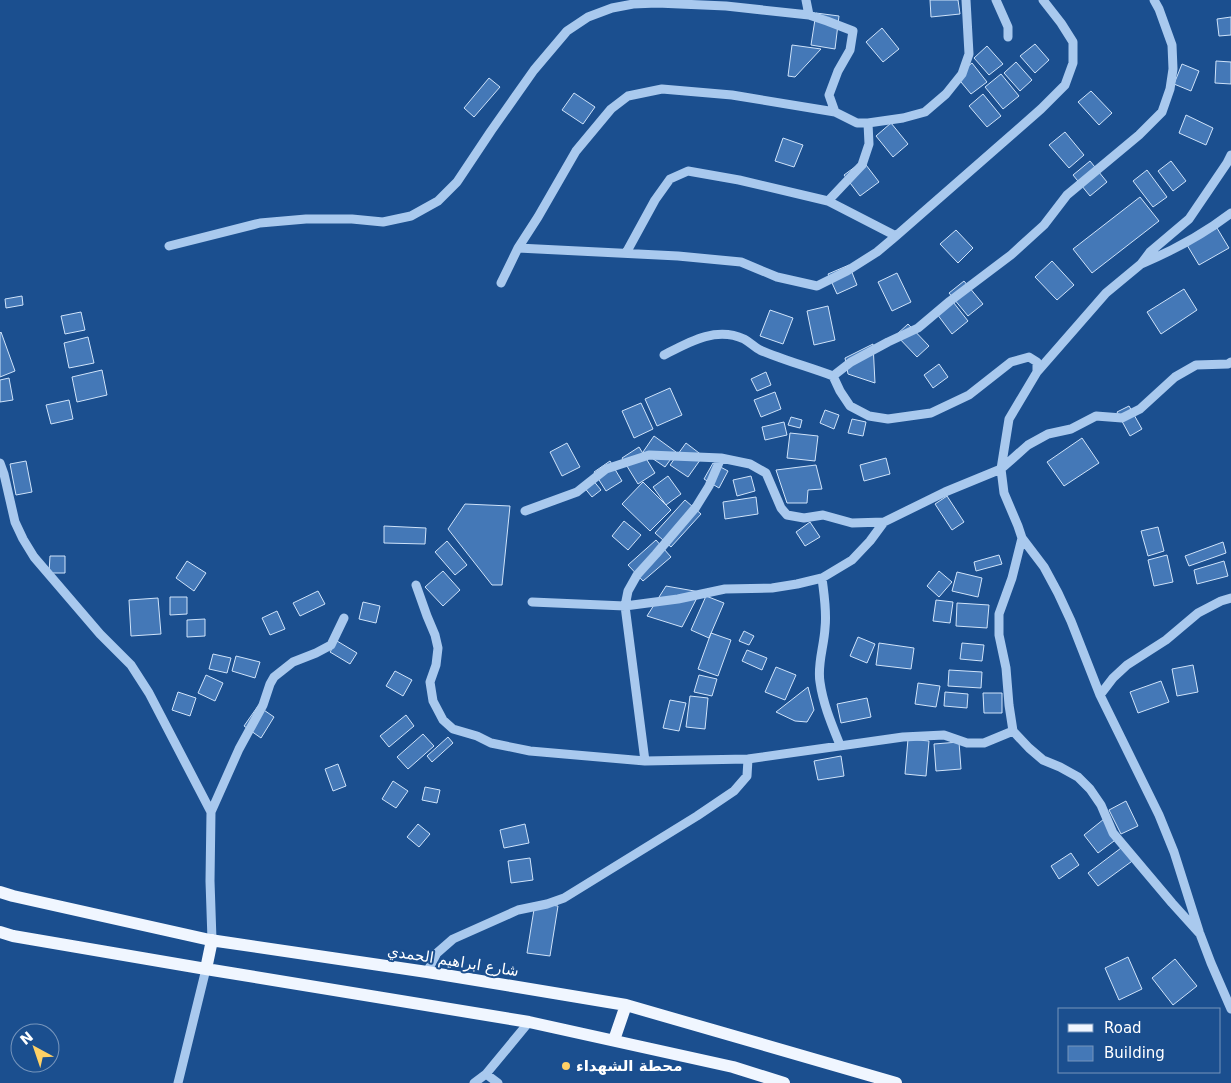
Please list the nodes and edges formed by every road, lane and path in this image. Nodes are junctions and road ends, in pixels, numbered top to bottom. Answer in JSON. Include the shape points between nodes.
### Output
{"nodes":[{"id":1,"x":806,"y":0,"type":"edge"},
{"id":2,"x":966,"y":0,"type":"edge"},
{"id":3,"x":996,"y":0,"type":"edge"},
{"id":4,"x":1043,"y":0,"type":"edge"},
{"id":5,"x":1154,"y":0,"type":"edge"},
{"id":6,"x":809,"y":15,"type":"junction"},
{"id":7,"x":1008,"y":37,"type":"dead end"},
{"id":8,"x":835,"y":112,"type":"junction"},
{"id":9,"x":868,"y":123,"type":"junction"},
{"id":10,"x":1231,"y":155,"type":"edge"},
{"id":11,"x":828,"y":201,"type":"junction"},
{"id":12,"x":1231,"y":213,"type":"edge"},
{"id":13,"x":896,"y":236,"type":"junction"},
{"id":14,"x":169,"y":246,"type":"dead end"},
{"id":15,"x":518,"y":248,"type":"junction"},
{"id":16,"x":626,"y":253,"type":"junction"},
{"id":17,"x":1141,"y":264,"type":"junction"},
{"id":18,"x":501,"y":283,"type":"dead end"},
{"id":19,"x":664,"y":355,"type":"dead end"},
{"id":20,"x":1231,"y":362,"type":"edge"},
{"id":21,"x":1037,"y":372,"type":"junction"},
{"id":22,"x":833,"y":376,"type":"junction"},
{"id":23,"x":721,"y":458,"type":"junction"},
{"id":24,"x":0,"y":463,"type":"edge"},
{"id":25,"x":1000,"y":469,"type":"junction"},
{"id":26,"x":525,"y":511,"type":"dead end"},
{"id":27,"x":884,"y":522,"type":"junction"},
{"id":28,"x":1022,"y":538,"type":"junction"},
{"id":29,"x":822,"y":578,"type":"junction"},
{"id":30,"x":416,"y":585,"type":"dead end"},
{"id":31,"x":1231,"y":598,"type":"edge"},
{"id":32,"x":532,"y":602,"type":"dead end"},
{"id":33,"x":625,"y":606,"type":"junction"},
{"id":34,"x":344,"y":618,"type":"dead end"},
{"id":35,"x":1100,"y":695,"type":"junction"},
{"id":36,"x":1013,"y":731,"type":"junction"},
{"id":37,"x":840,"y":745,"type":"junction"},
{"id":38,"x":748,"y":759,"type":"junction"},
{"id":39,"x":645,"y":761,"type":"junction"},
{"id":40,"x":211,"y":812,"type":"junction"},
{"id":41,"x":0,"y":892,"type":"edge"},
{"id":42,"x":0,"y":932,"type":"edge"},
{"id":43,"x":1200,"y":934,"type":"junction"},
{"id":44,"x":212,"y":940,"type":"junction"},
{"id":45,"x":206,"y":969,"type":"junction"},
{"id":46,"x":427,"y":972,"type":"junction"},
{"id":47,"x":626,"y":1005,"type":"junction"},
{"id":48,"x":1231,"y":1010,"type":"edge"},
{"id":49,"x":529,"y":1022,"type":"junction"},
{"id":50,"x":614,"y":1040,"type":"junction"},
{"id":51,"x":486,"y":1074,"type":"junction"},
{"id":52,"x":178,"y":1083,"type":"edge"},
{"id":53,"x":474,"y":1083,"type":"edge"},
{"id":54,"x":498,"y":1083,"type":"edge"},
{"id":55,"x":784,"y":1083,"type":"edge"},
{"id":56,"x":896,"y":1083,"type":"edge"}],
"edges":[{"from":1,"to":6,"type":"street"},
{"from":2,"to":9,"type":"street","via":[[969,54],[962,74],[925,112]]},
{"from":3,"to":7,"type":"street","via":[[1008,27]]},
{"from":4,"to":13,"type":"street","via":[[1073,42],[1072,64],[1065,85]]},
{"from":5,"to":22,"type":"street","via":[[1172,44],[1173,69],[1162,112],[1067,195],[1044,225],[1011,255],[918,328],[851,362]]},
{"from":6,"to":8,"type":"street","via":[[853,31],[850,50],[829,95]]},
{"from":6,"to":14,"type":"street","via":[[657,3],[612,8],[567,31],[534,70],[458,182],[438,201],[411,216],[383,222],[352,219],[260,222]]},
{"from":8,"to":9,"type":"street","via":[[857,123]]},
{"from":8,"to":15,"type":"street","via":[[732,95],[662,89],[628,96],[611,109],[576,151]]},
{"from":9,"to":11,"type":"street","via":[[869,144],[862,165]]},
{"from":10,"to":17,"type":"street","via":[[1190,218],[1150,252]]},
{"from":11,"to":13,"type":"street"},
{"from":11,"to":16,"type":"street","via":[[688,171],[670,179]]},
{"from":12,"to":17,"type":"street","via":[[1188,241]]},
{"from":13,"to":16,"type":"street","via":[[847,271],[816,286],[777,277],[741,262]]},
{"from":15,"to":16,"type":"street"},
{"from":15,"to":18,"type":"street"},
{"from":17,"to":21,"type":"street","via":[[1106,293]]},
{"from":19,"to":22,"type":"street","via":[[688,342],[714,334],[732,335],[758,349]]},
{"from":20,"to":25,"type":"street","via":[[1196,365],[1175,377],[1140,409],[1122,418],[1096,416],[1071,429],[1048,434],[1028,445]]},
{"from":21,"to":22,"type":"street","via":[[1037,362],[1029,357],[1011,362],[969,395],[931,413],[888,419],[869,416],[850,406]]},
{"from":21,"to":25,"type":"street","via":[[1010,419]]},
{"from":23,"to":26,"type":"street","via":[[649,455],[606,469],[577,492]]},
{"from":23,"to":27,"type":"street","via":[[750,464],[766,473],[781,508],[787,514],[804,518],[824,515],[852,523]]},
{"from":23,"to":33,"type":"street","via":[[696,507],[637,575]]},
{"from":24,"to":40,"type":"street","via":[[23,540],[100,634],[131,665]]},
{"from":25,"to":27,"type":"street"},
{"from":25,"to":28,"type":"street","via":[[1004,493]]},
{"from":27,"to":29,"type":"street","via":[[852,560]]},
{"from":28,"to":35,"type":"street","via":[[1044,567],[1058,593]]},
{"from":28,"to":36,"type":"street","via":[[999,614]]},
{"from":29,"to":33,"type":"street","via":[[772,588],[725,589]]},
{"from":29,"to":37,"type":"street","via":[[826,613],[820,681],[825,706]]},
{"from":30,"to":39,"type":"street","via":[[438,648],[430,682],[433,701],[443,720],[453,729],[491,743],[530,752]]},
{"from":31,"to":35,"type":"street","via":[[1198,613],[1166,640],[1128,665]]},
{"from":32,"to":33,"type":"street"},
{"from":33,"to":39,"type":"street"},
{"from":34,"to":40,"type":"street","via":[[330,644],[293,662],[274,677]]},
{"from":35,"to":43,"type":"street","via":[[1159,815]]},
{"from":36,"to":37,"type":"street","via":[[984,742],[967,743],[944,735]]},
{"from":36,"to":43,"type":"street","via":[[1043,760],[1060,766],[1090,788],[1113,833]]},
{"from":37,"to":38,"type":"street"},
{"from":38,"to":39,"type":"street"},
{"from":38,"to":46,"type":"street","via":[[747,776],[734,791],[697,816],[564,898],[518,910],[453,939],[438,953]]},
{"from":40,"to":44,"type":"street"},
{"from":41,"to":44,"type":"main road","name":"شارع ابراهيم الحمدي"},
{"from":42,"to":45,"type":"main road"},
{"from":43,"to":48,"type":"street"},
{"from":44,"to":45,"type":"main road"},
{"from":44,"to":46,"type":"main road","name":"شارع ابراهيم الحمدي"},
{"from":45,"to":49,"type":"main road"},
{"from":45,"to":52,"type":"street"},
{"from":46,"to":47,"type":"main road","name":"شارع ابراهيم الحمدي"},
{"from":47,"to":50,"type":"main road"},
{"from":47,"to":56,"type":"main road","name":"شارع ابراهيم الحمدي"},
{"from":49,"to":50,"type":"main road"},
{"from":49,"to":51,"type":"street"},
{"from":50,"to":55,"type":"main road","via":[[733,1067]]},
{"from":51,"to":53,"type":"street"},
{"from":51,"to":54,"type":"street"}]}
